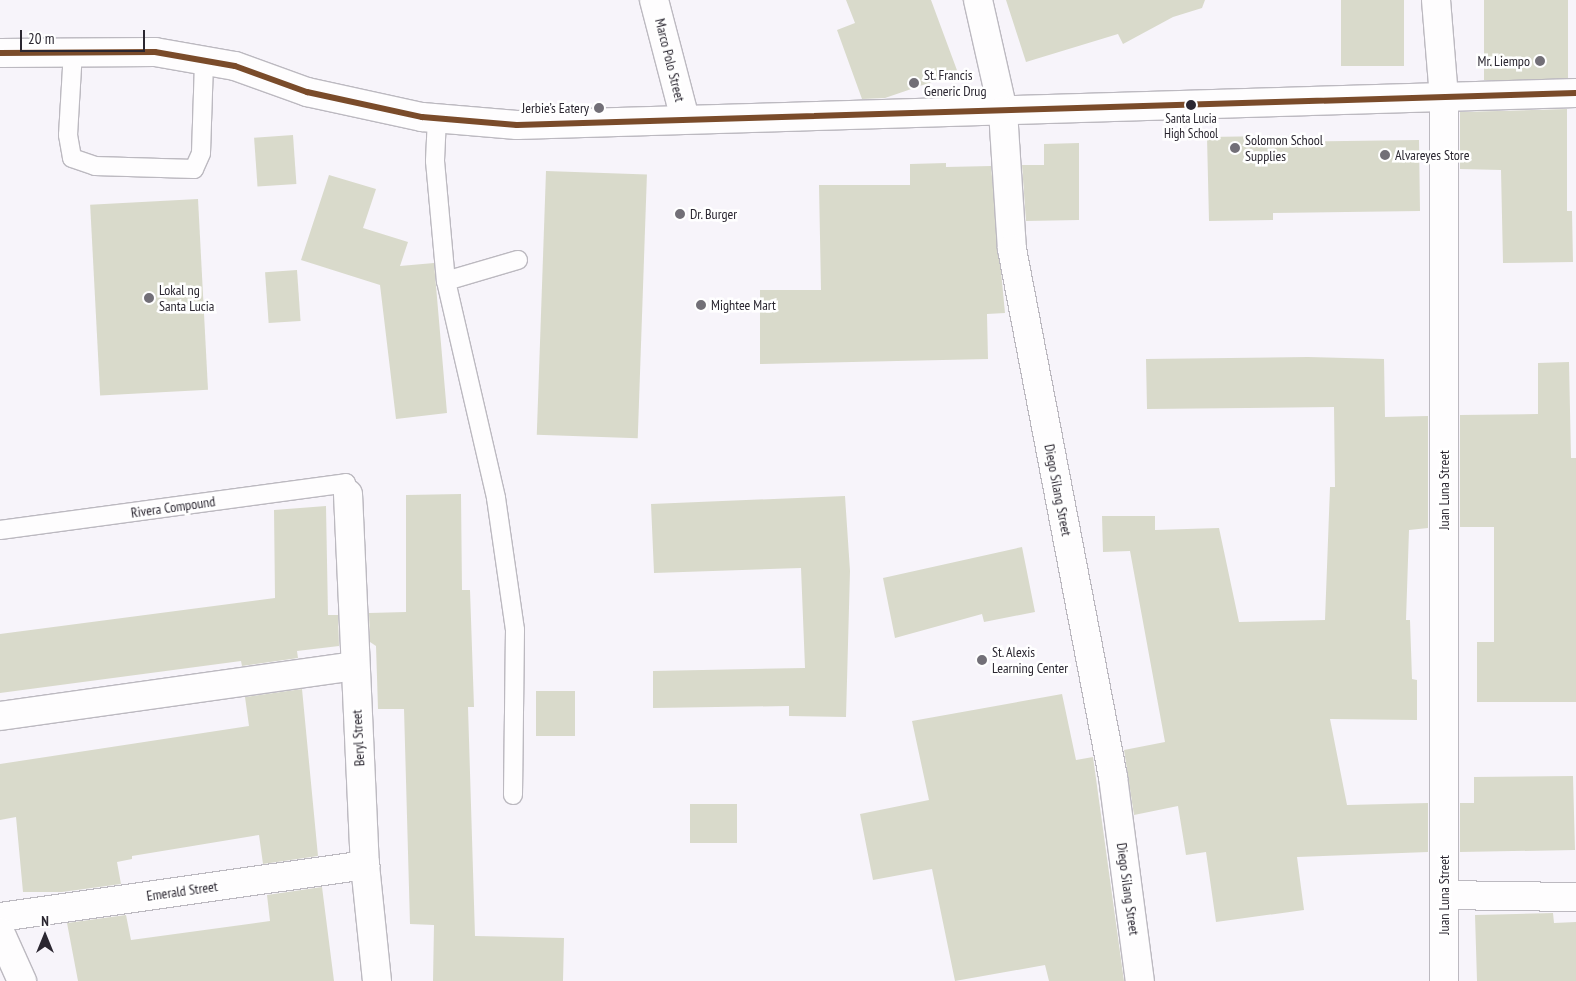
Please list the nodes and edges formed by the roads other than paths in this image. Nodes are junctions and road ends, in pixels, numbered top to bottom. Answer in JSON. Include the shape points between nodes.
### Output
{"nodes":[{"id":1,"x":654,"y":0,"type":"edge"},
{"id":2,"x":978,"y":0,"type":"edge"},
{"id":3,"x":1436,"y":0,"type":"edge"},
{"id":4,"x":73,"y":51,"type":"junction"},
{"id":5,"x":0,"y":53,"type":"edge"},
{"id":6,"x":204,"y":61,"type":"junction"},
{"id":7,"x":1576,"y":93,"type":"edge"},
{"id":8,"x":1444,"y":97,"type":"junction"},
{"id":9,"x":1003,"y":111,"type":"junction"},
{"id":10,"x":437,"y":118,"type":"junction"},
{"id":11,"x":685,"y":120,"type":"junction"},
{"id":12,"x":518,"y":260,"type":"dead end"},
{"id":13,"x":446,"y":281,"type":"junction"},
{"id":14,"x":347,"y":489,"type":"joint"},
{"id":15,"x":0,"y":530,"type":"edge"},
{"id":16,"x":354,"y":666,"type":"junction"},
{"id":17,"x":0,"y":716,"type":"edge"},
{"id":18,"x":513,"y":795,"type":"dead end"},
{"id":19,"x":364,"y":865,"type":"junction"},
{"id":20,"x":1444,"y":895,"type":"junction"},
{"id":21,"x":1576,"y":897,"type":"edge"},
{"id":22,"x":0,"y":917,"type":"edge"},
{"id":23,"x":0,"y":932,"type":"edge"},
{"id":24,"x":22,"y":981,"type":"edge"},
{"id":25,"x":377,"y":981,"type":"edge"},
{"id":26,"x":1140,"y":981,"type":"edge"},
{"id":27,"x":1444,"y":981,"type":"edge"}],
"edges":[{"from":1,"to":11,"type":"street","name":"Marco Polo Street"},
{"from":2,"to":9,"type":"street","name":"Diego Silang Street"},
{"from":3,"to":8,"type":"street","name":"Juan Luna Street"},
{"from":4,"to":5,"type":"street"},
{"from":4,"to":6,"type":"street","via":[[155,52]]},
{"from":4,"to":6,"type":"lane","via":[[68,135],[72,158],[95,166],[194,168],[201,153]]},
{"from":6,"to":10,"type":"street","via":[[235,66],[307,92]]},
{"from":7,"to":8,"type":"street"},
{"from":8,"to":9,"type":"street"},
{"from":8,"to":20,"type":"street","name":"Juan Luna Street"},
{"from":9,"to":11,"type":"street"},
{"from":9,"to":26,"type":"street","name":"Diego Silang Street","via":[[1012,250],[1113,777]]},
{"from":10,"to":11,"type":"street","via":[[517,125]]},
{"from":10,"to":13,"type":"lane","via":[[434,161]]},
{"from":12,"to":13,"type":"lane"},
{"from":13,"to":18,"type":"lane","via":[[496,498],[515,630]]},
{"from":14,"to":15,"type":"lane","name":"Rivera Compound"},
{"from":14,"to":16,"type":"street","name":"Beryl Street"},
{"from":16,"to":17,"type":"street"},
{"from":16,"to":19,"type":"street","name":"Beryl Street"},
{"from":19,"to":22,"type":"street","name":"Emerald Street"},
{"from":19,"to":25,"type":"street","name":"Beryl Street"},
{"from":20,"to":21,"type":"street"},
{"from":20,"to":27,"type":"street","name":"Juan Luna Street"},
{"from":23,"to":24,"type":"street"}]}
